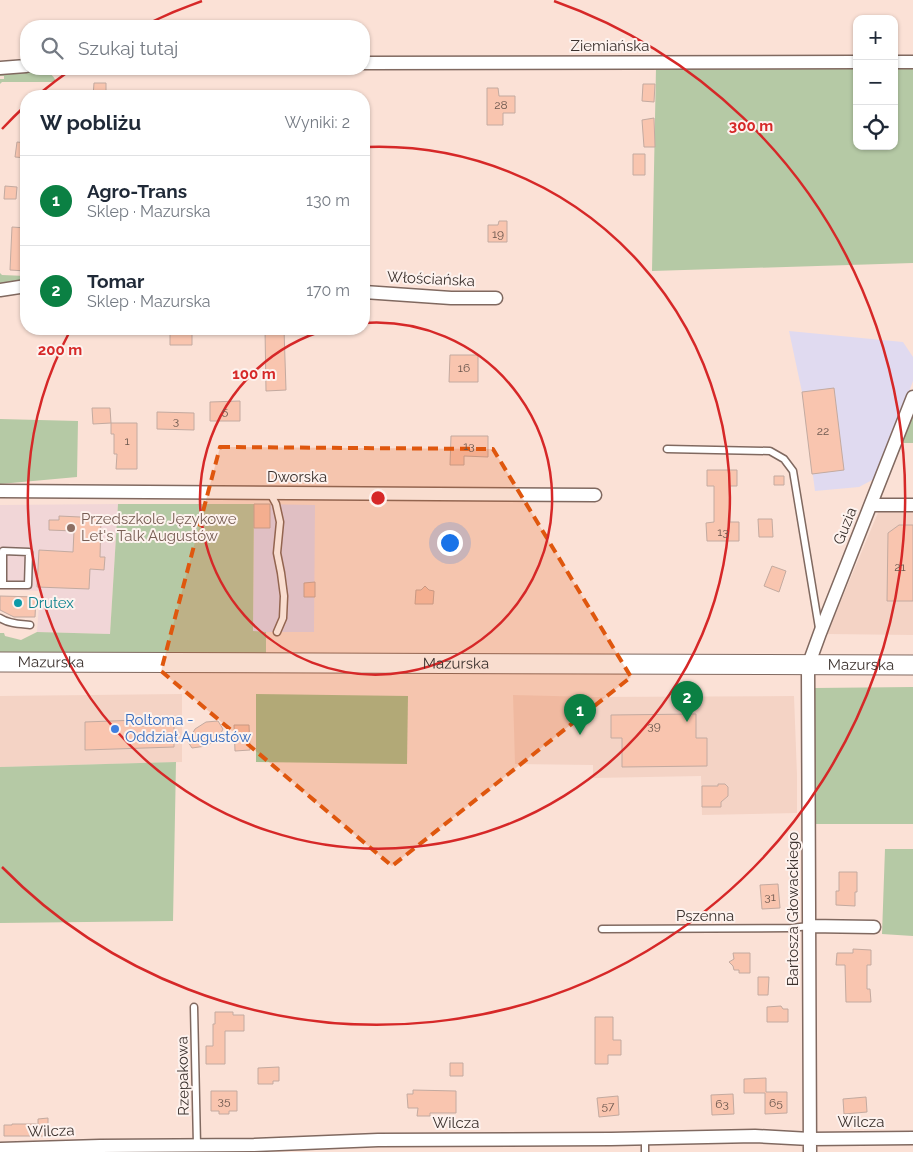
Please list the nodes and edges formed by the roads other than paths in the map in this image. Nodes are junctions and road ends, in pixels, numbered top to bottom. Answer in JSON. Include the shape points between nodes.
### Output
{"nodes":[{"id":1,"x":853,"y":62,"type":"edge"},
{"id":2,"x":898,"y":62,"type":"edge"},
{"id":3,"x":913,"y":62,"type":"edge"},
{"id":4,"x":370,"y":63,"type":"edge"},
{"id":5,"x":20,"y":66,"type":"edge"},
{"id":6,"x":0,"y":68,"type":"edge"},
{"id":7,"x":20,"y":287,"type":"edge"},
{"id":8,"x":0,"y":290,"type":"edge"},
{"id":9,"x":370,"y":292,"type":"edge"},
{"id":10,"x":496,"y":298,"type":"dead end"},
{"id":11,"x":913,"y":397,"type":"edge"},
{"id":12,"x":667,"y":449,"type":"dead end"},
{"id":13,"x":0,"y":491,"type":"edge"},
{"id":14,"x":270,"y":493,"type":"junction"},
{"id":15,"x":595,"y":495,"type":"dead end"},
{"id":16,"x":871,"y":505,"type":"junction"},
{"id":17,"x":913,"y":505,"type":"edge"},
{"id":18,"x":1,"y":585,"type":"edge"},
{"id":19,"x":0,"y":618,"type":"edge"},
{"id":20,"x":30,"y":625,"type":"dead end"},
{"id":21,"x":277,"y":632,"type":"dead end"},
{"id":22,"x":820,"y":633,"type":"junction"},
{"id":23,"x":0,"y":662,"type":"edge"},
{"id":24,"x":808,"y":666,"type":"junction"},
{"id":25,"x":913,"y":666,"type":"edge"},
{"id":26,"x":808,"y":926,"type":"junction"},
{"id":27,"x":874,"y":927,"type":"dead end"},
{"id":28,"x":602,"y":929,"type":"dead end"},
{"id":29,"x":194,"y":1007,"type":"dead end"},
{"id":30,"x":645,"y":1138,"type":"junction"},
{"id":31,"x":913,"y":1138,"type":"edge"},
{"id":32,"x":810,"y":1139,"type":"junction"},
{"id":33,"x":197,"y":1145,"type":"junction"},
{"id":34,"x":0,"y":1149,"type":"edge"},
{"id":35,"x":645,"y":1152,"type":"edge"},
{"id":36,"x":810,"y":1152,"type":"edge"}],
"edges":[{"from":1,"to":4,"type":"street","name":"Ziemiańska"},
{"from":2,"to":3,"type":"street"},
{"from":5,"to":6,"type":"street"},
{"from":7,"to":8,"type":"street"},
{"from":9,"to":10,"type":"street","name":"Włościańska"},
{"from":11,"to":16,"type":"street","name":"Guzia"},
{"from":12,"to":22,"type":"lane","via":[[770,451],[784,459],[793,471]]},
{"from":13,"to":14,"type":"street","name":"Dworska"},
{"from":14,"to":15,"type":"street","name":"Dworska"},
{"from":14,"to":21,"type":"lane","via":[[280,522],[277,553],[284,596],[283,618]]},
{"from":16,"to":17,"type":"street"},
{"from":16,"to":22,"type":"street","name":"Guzia"},
{"from":18,"to":18,"type":"lane","via":[[28,585],[29,552],[4,551]]},
{"from":19,"to":20,"type":"lane"},
{"from":22,"to":24,"type":"street","name":"Guzia"},
{"from":23,"to":24,"type":"main road","name":"Mazurska"},
{"from":24,"to":25,"type":"main road","name":"Mazurska"},
{"from":24,"to":26,"type":"street","name":"Bartosza Głowackiego"},
{"from":26,"to":27,"type":"street"},
{"from":26,"to":28,"type":"lane","name":"Pszenna"},
{"from":26,"to":32,"type":"street","name":"Bartosza Głowackiego"},
{"from":29,"to":33,"type":"lane","name":"Rzepakowa"},
{"from":30,"to":32,"type":"street","name":"Wilcza","via":[[755,1136]]},
{"from":30,"to":33,"type":"street","name":"Wilcza"},
{"from":30,"to":35,"type":"lane"},
{"from":31,"to":32,"type":"street","name":"Wilcza"},
{"from":32,"to":36,"type":"street","name":"Bartosza Głowackiego"},
{"from":33,"to":34,"type":"street","name":"Wilcza"}]}
